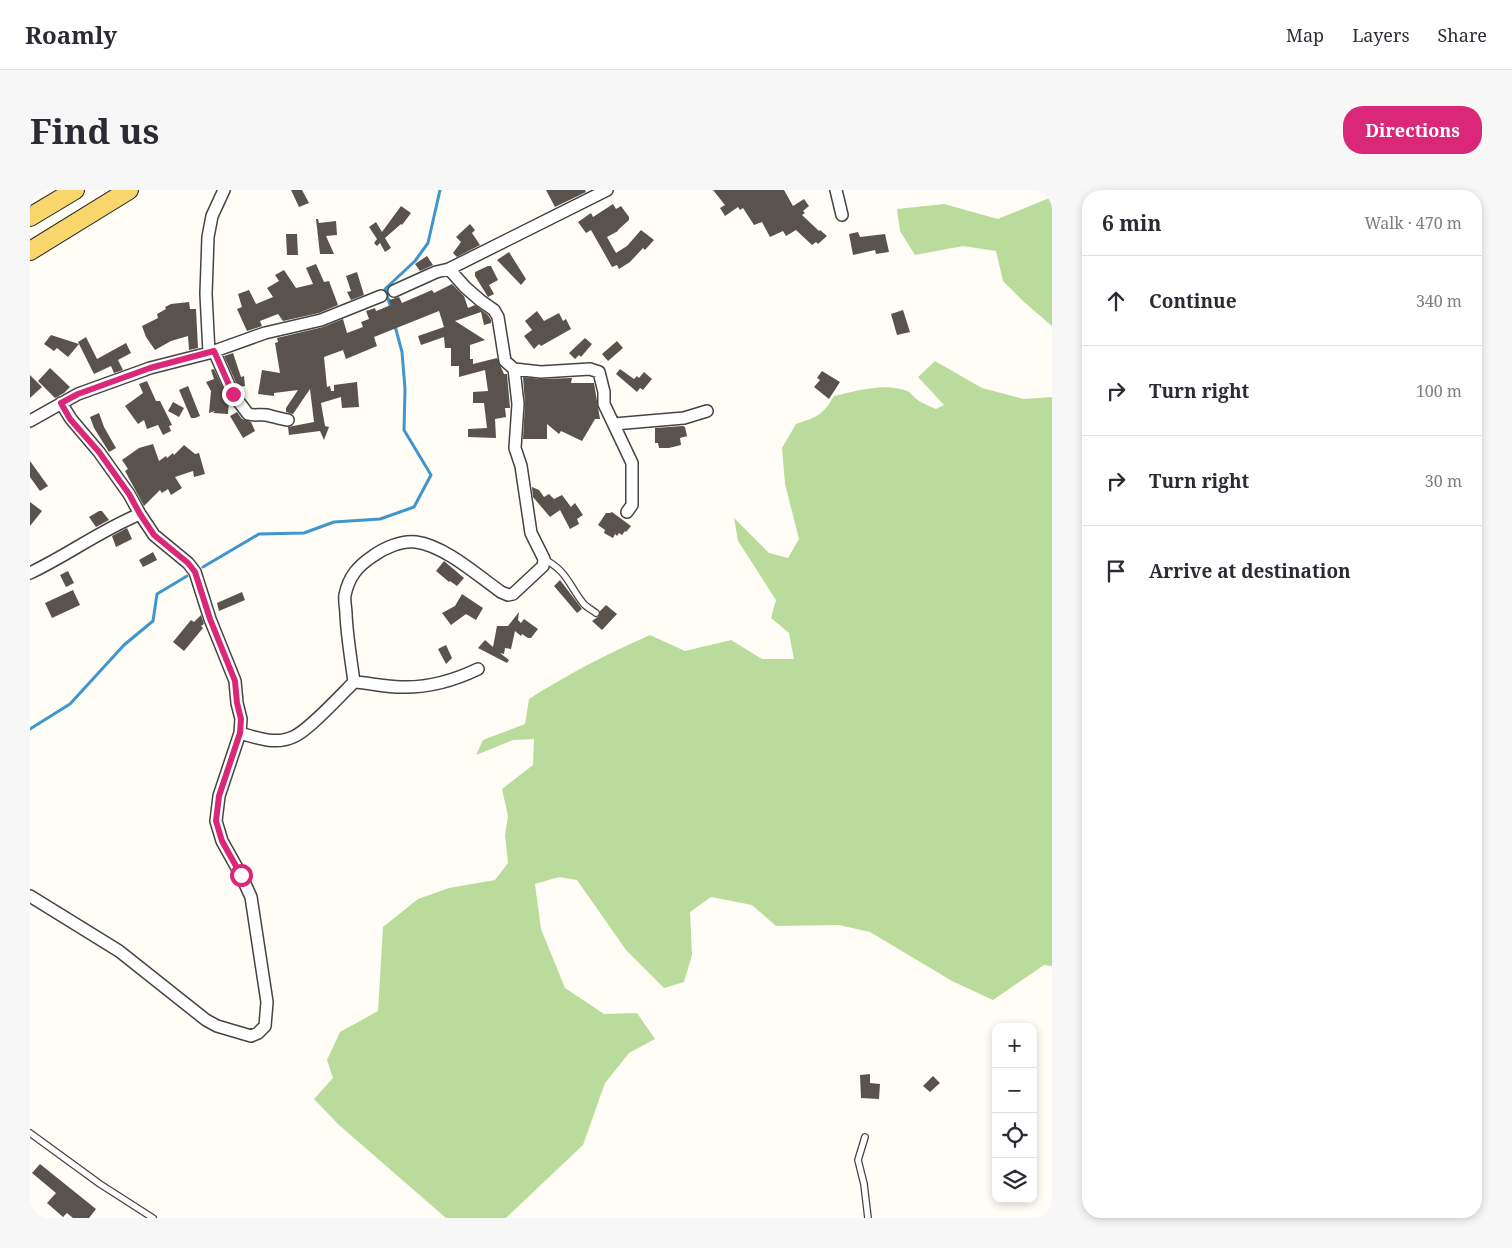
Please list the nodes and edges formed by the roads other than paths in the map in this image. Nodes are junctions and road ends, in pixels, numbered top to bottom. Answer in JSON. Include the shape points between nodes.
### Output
{"nodes":[{"id":1,"x":75,"y":190,"type":"edge"},
{"id":2,"x":129,"y":190,"type":"edge"},
{"id":3,"x":224,"y":190,"type":"edge"},
{"id":4,"x":607,"y":190,"type":"edge"},
{"id":5,"x":836,"y":190,"type":"edge"},
{"id":6,"x":842,"y":216,"type":"dead end"},
{"id":7,"x":30,"y":217,"type":"edge"},
{"id":8,"x":30,"y":251,"type":"edge"},
{"id":9,"x":450,"y":269,"type":"junction"},
{"id":10,"x":394,"y":291,"type":"dead end"},
{"id":11,"x":381,"y":296,"type":"dead end"},
{"id":12,"x":211,"y":352,"type":"junction"},
{"id":13,"x":514,"y":369,"type":"junction"},
{"id":14,"x":61,"y":403,"type":"junction"},
{"id":15,"x":707,"y":411,"type":"dead end"},
{"id":16,"x":288,"y":420,"type":"dead end"},
{"id":17,"x":30,"y":421,"type":"edge"},
{"id":18,"x":614,"y":424,"type":"junction"},
{"id":19,"x":627,"y":512,"type":"dead end"},
{"id":20,"x":140,"y":514,"type":"junction"},
{"id":21,"x":544,"y":559,"type":"junction"},
{"id":22,"x":30,"y":573,"type":"edge"},
{"id":23,"x":596,"y":612,"type":"dead end"},
{"id":24,"x":478,"y":669,"type":"dead end"},
{"id":25,"x":354,"y":682,"type":"junction"},
{"id":26,"x":240,"y":733,"type":"junction"},
{"id":27,"x":30,"y":896,"type":"edge"},
{"id":28,"x":31,"y":1136,"type":"edge"},
{"id":29,"x":865,"y":1137,"type":"dead end"},
{"id":30,"x":153,"y":1218,"type":"edge"},
{"id":31,"x":868,"y":1218,"type":"edge"}],
"edges":[{"from":1,"to":7,"type":"main road"},
{"from":2,"to":8,"type":"main road"},
{"from":3,"to":12,"type":"street","via":[[212,216],[208,236],[206,294]]},
{"from":4,"to":9,"type":"street"},
{"from":5,"to":6,"type":"street"},
{"from":9,"to":10,"type":"street"},
{"from":9,"to":13,"type":"street","via":[[470,292],[494,310],[505,361]]},
{"from":11,"to":12,"type":"street","via":[[321,320],[265,333]]},
{"from":12,"to":14,"type":"street","via":[[150,368]]},
{"from":12,"to":16,"type":"street","via":[[233,394],[248,414]]},
{"from":13,"to":18,"type":"street","via":[[541,372],[590,368],[599,372],[604,404]]},
{"from":13,"to":21,"type":"street","via":[[518,404],[515,448],[531,533]]},
{"from":14,"to":17,"type":"street"},
{"from":14,"to":20,"type":"street","via":[[129,494]]},
{"from":15,"to":18,"type":"street","via":[[684,418]]},
{"from":18,"to":19,"type":"street","via":[[632,463],[632,505]]},
{"from":20,"to":22,"type":"street"},
{"from":20,"to":26,"type":"street","via":[[154,535],[195,572],[235,681]]},
{"from":21,"to":23,"type":"lane","via":[[557,566],[584,605]]},
{"from":21,"to":25,"type":"street","via":[[544,566],[508,595],[429,545],[414,542],[381,550],[360,565],[350,578],[345,596]]},
{"from":24,"to":25,"type":"street","via":[[420,686]]},
{"from":25,"to":26,"type":"street","via":[[294,737],[265,740]]},
{"from":26,"to":27,"type":"street","via":[[219,796],[216,821],[222,841],[251,897],[267,1002],[265,1026],[258,1033],[251,1036],[241,1034],[206,1020],[119,951]]},
{"from":28,"to":30,"type":"lane"},
{"from":29,"to":31,"type":"lane","via":[[858,1160]]}]}
